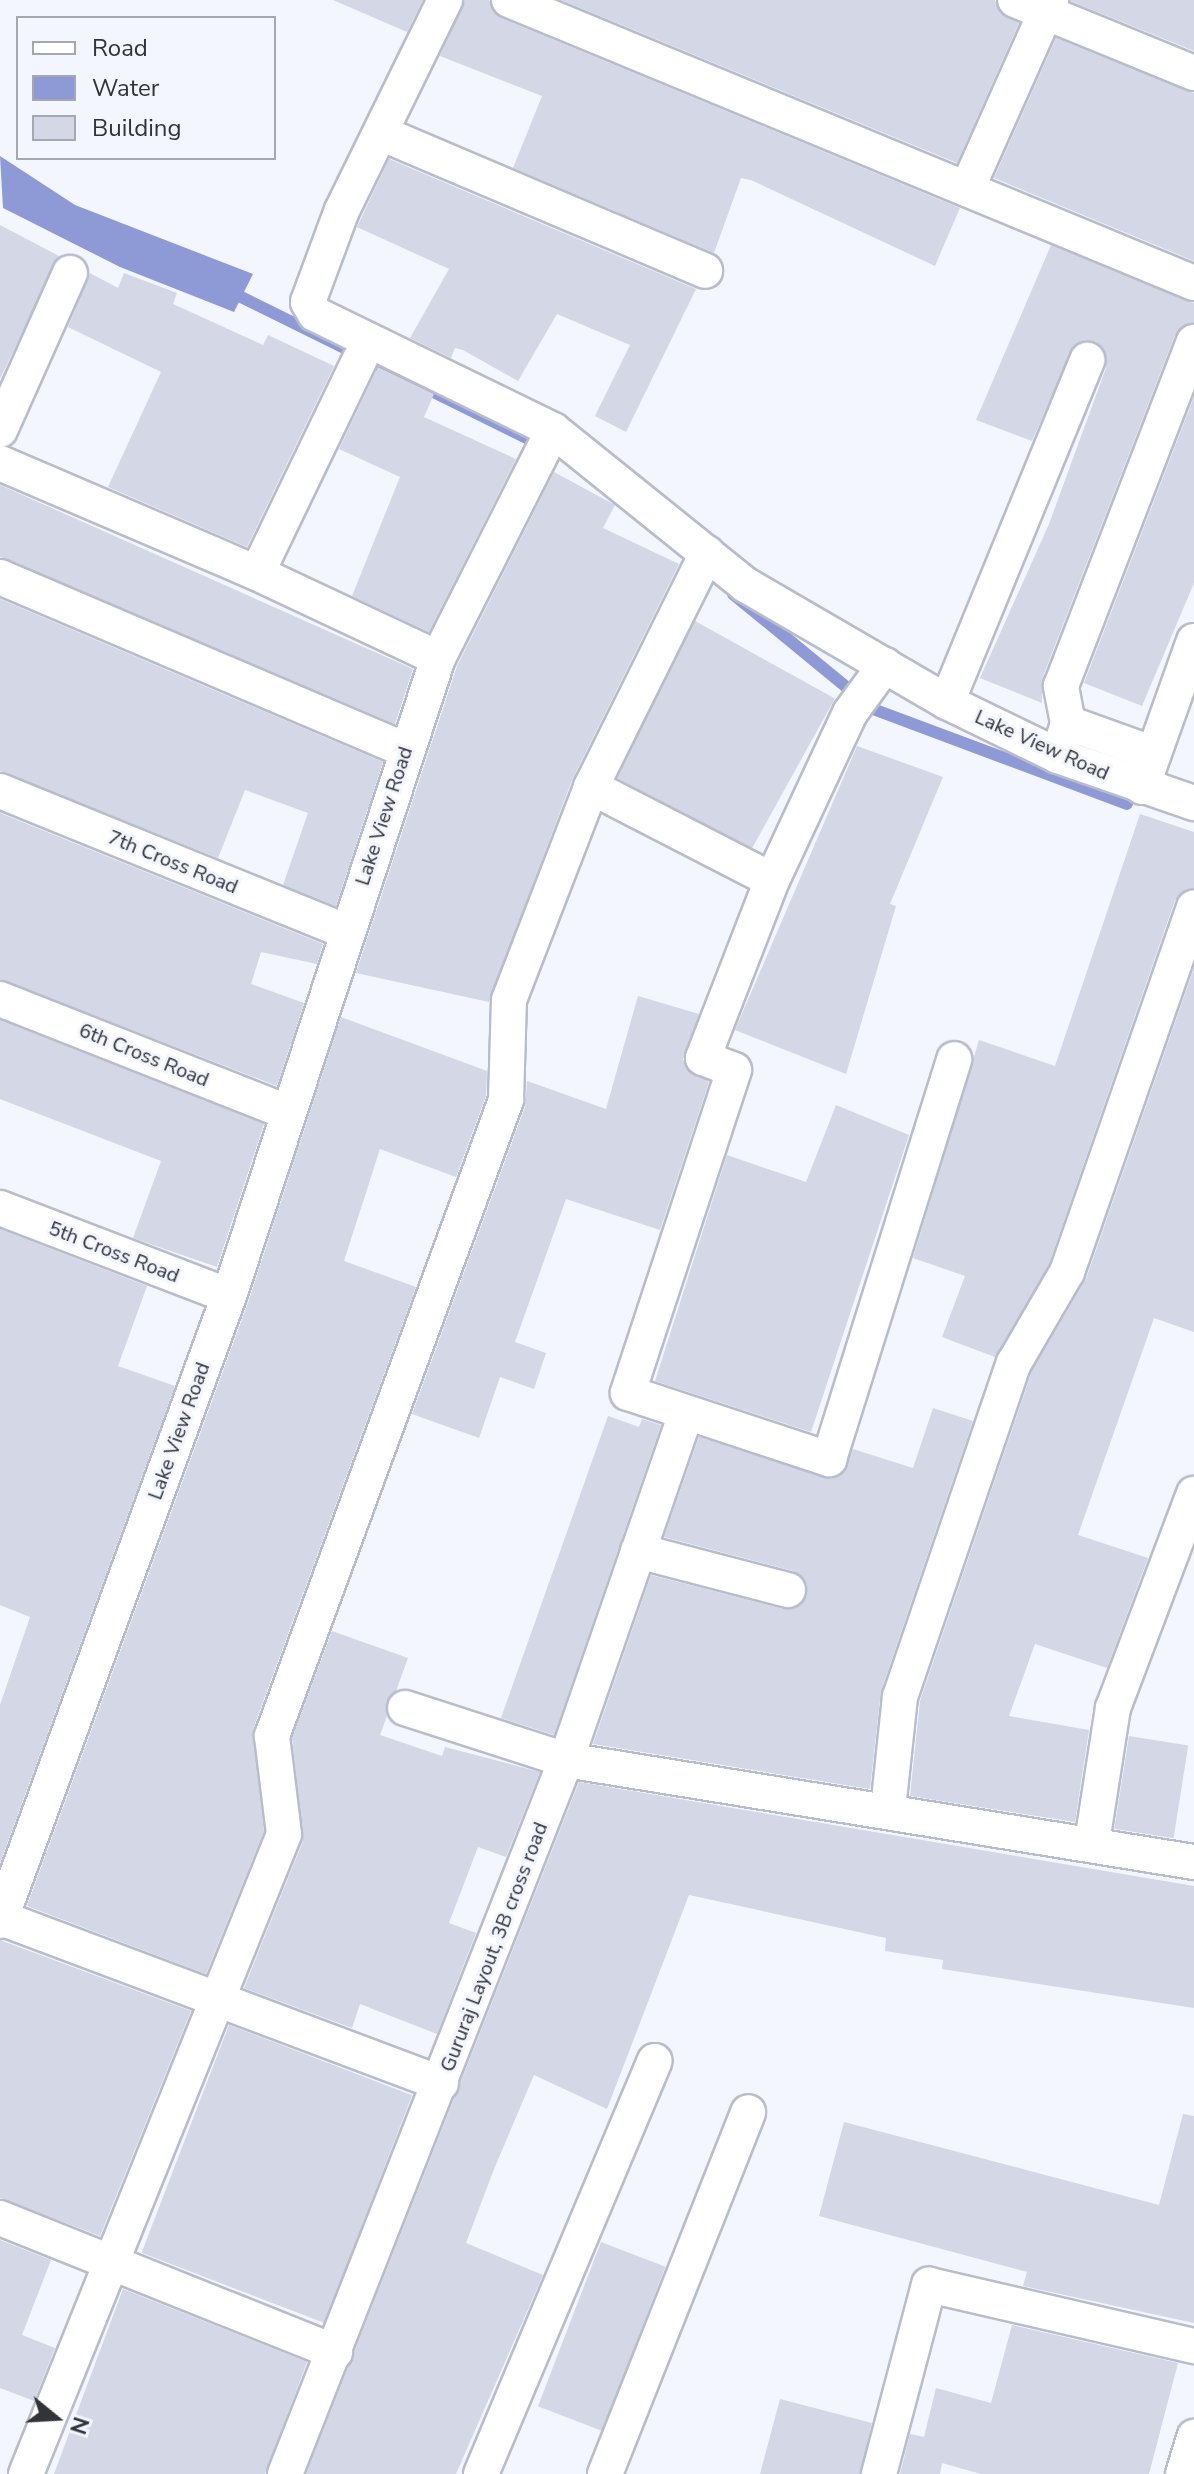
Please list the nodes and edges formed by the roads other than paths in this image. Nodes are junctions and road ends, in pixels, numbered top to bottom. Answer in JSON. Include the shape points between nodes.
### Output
{"nodes":[{"id":1,"x":445,"y":0,"type":"edge"},
{"id":2,"x":509,"y":0,"type":"edge"},
{"id":3,"x":1037,"y":4,"type":"edge"},
{"id":4,"x":1194,"y":73,"type":"edge"},
{"id":5,"x":383,"y":134,"type":"junction"},
{"id":6,"x":967,"y":189,"type":"junction"},
{"id":7,"x":705,"y":271,"type":"dead end"},
{"id":8,"x":70,"y":273,"type":"dead end"},
{"id":9,"x":1194,"y":283,"type":"edge"},
{"id":10,"x":1194,"y":342,"type":"edge"},
{"id":11,"x":360,"y":359,"type":"dead end"},
{"id":12,"x":1087,"y":360,"type":"dead end"},
{"id":13,"x":0,"y":430,"type":"edge"},
{"id":14,"x":553,"y":430,"type":"junction"},
{"id":15,"x":0,"y":463,"type":"edge"},
{"id":16,"x":707,"y":553,"type":"junction"},
{"id":17,"x":257,"y":573,"type":"junction"},
{"id":18,"x":0,"y":577,"type":"edge"},
{"id":19,"x":1194,"y":641,"type":"edge"},
{"id":20,"x":438,"y":658,"type":"junction"},
{"id":21,"x":881,"y":671,"type":"junction"},
{"id":22,"x":947,"y":702,"type":"junction"},
{"id":23,"x":1068,"y":723,"type":"junction"},
{"id":24,"x":405,"y":750,"type":"junction"},
{"id":25,"x":1154,"y":754,"type":"junction"},
{"id":26,"x":1058,"y":756,"type":"junction"},
{"id":27,"x":591,"y":787,"type":"junction"},
{"id":28,"x":1142,"y":787,"type":"junction"},
{"id":29,"x":0,"y":791,"type":"edge"},
{"id":30,"x":1194,"y":803,"type":"edge"},
{"id":31,"x":772,"y":880,"type":"junction"},
{"id":32,"x":1194,"y":907,"type":"edge"},
{"id":33,"x":347,"y":932,"type":"junction"},
{"id":34,"x":0,"y":999,"type":"edge"},
{"id":35,"x":954,"y":1059,"type":"dead end"},
{"id":36,"x":287,"y":1112,"type":"junction"},
{"id":37,"x":0,"y":1208,"type":"edge"},
{"id":38,"x":229,"y":1296,"type":"junction"},
{"id":39,"x":686,"y":1414,"type":"junction"},
{"id":40,"x":1194,"y":1494,"type":"edge"},
{"id":41,"x":638,"y":1551,"type":"junction"},
{"id":42,"x":788,"y":1590,"type":"dead end"},
{"id":43,"x":405,"y":1708,"type":"dead end"},
{"id":44,"x":566,"y":1760,"type":"junction"},
{"id":45,"x":888,"y":1809,"type":"junction"},
{"id":46,"x":1092,"y":1842,"type":"junction"},
{"id":47,"x":1194,"y":1862,"type":"edge"},
{"id":48,"x":1,"y":1920,"type":"edge"},
{"id":49,"x":222,"y":1997,"type":"junction"},
{"id":50,"x":655,"y":2061,"type":"dead end"},
{"id":51,"x":441,"y":2083,"type":"junction"},
{"id":52,"x":748,"y":2112,"type":"dead end"},
{"id":53,"x":0,"y":2218,"type":"edge"},
{"id":54,"x":112,"y":2265,"type":"junction"},
{"id":55,"x":1194,"y":2346,"type":"edge"},
{"id":56,"x":335,"y":2352,"type":"junction"},
{"id":57,"x":1194,"y":2437,"type":"edge"},
{"id":58,"x":26,"y":2474,"type":"edge"},
{"id":59,"x":285,"y":2474,"type":"edge"},
{"id":60,"x":481,"y":2474,"type":"edge"},
{"id":61,"x":605,"y":2474,"type":"edge"},
{"id":62,"x":879,"y":2474,"type":"edge"},
{"id":63,"x":1183,"y":2474,"type":"edge"}],
"edges":[{"from":1,"to":5,"type":"street"},
{"from":2,"to":6,"type":"street"},
{"from":3,"to":4,"type":"street"},
{"from":3,"to":6,"type":"street"},
{"from":5,"to":7,"type":"street"},
{"from":5,"to":14,"type":"street","via":[[310,287],[315,314]]},
{"from":6,"to":9,"type":"street"},
{"from":8,"to":13,"type":"street"},
{"from":10,"to":23,"type":"street","via":[[1061,686]]},
{"from":11,"to":17,"type":"street"},
{"from":12,"to":22,"type":"street"},
{"from":14,"to":16,"type":"street","name":"Lake View Road"},
{"from":14,"to":20,"type":"street","name":"Lake View Road"},
{"from":15,"to":17,"type":"street"},
{"from":16,"to":21,"type":"street","name":"Lake View Road","via":[[746,585]]},
{"from":16,"to":27,"type":"street"},
{"from":17,"to":20,"type":"street"},
{"from":18,"to":24,"type":"street"},
{"from":19,"to":25,"type":"street"},
{"from":20,"to":24,"type":"street","name":"Lake View Road"},
{"from":21,"to":22,"type":"street","name":"Lake View Road"},
{"from":21,"to":31,"type":"street","via":[[850,713]]},
{"from":22,"to":26,"type":"street","name":"Lake View Road"},
{"from":23,"to":25,"type":"street"},
{"from":23,"to":26,"type":"street"},
{"from":24,"to":33,"type":"street","name":"Lake View Road"},
{"from":25,"to":28,"type":"street"},
{"from":26,"to":28,"type":"street","name":"Lake View Road"},
{"from":27,"to":31,"type":"street"},
{"from":27,"to":49,"type":"street","via":[[509,1000],[506,1100],[272,1736],[284,1834]]},
{"from":28,"to":30,"type":"street","name":"Lake View Road"},
{"from":29,"to":33,"type":"street","name":"7th Cross Road"},
{"from":31,"to":39,"type":"street","via":[[703,1058],[734,1070],[628,1393]]},
{"from":32,"to":45,"type":"street","via":[[1067,1272],[1014,1363],[910,1668]]},
{"from":33,"to":36,"type":"street","name":"Lake View Road"},
{"from":34,"to":36,"type":"street","name":"6th Cross Road"},
{"from":35,"to":39,"type":"street","via":[[829,1459]]},
{"from":36,"to":38,"type":"street","name":"Lake View Road"},
{"from":37,"to":38,"type":"street","name":"5th Cross Road"},
{"from":38,"to":48,"type":"street","name":"Lake View Road"},
{"from":39,"to":41,"type":"street","name":"Gururaj Layout, 3B cross road"},
{"from":40,"to":46,"type":"street","via":[[1113,1708]]},
{"from":41,"to":42,"type":"street"},
{"from":41,"to":44,"type":"street","name":"Gururaj Layout, 3B cross road"},
{"from":43,"to":44,"type":"street"},
{"from":44,"to":45,"type":"street"},
{"from":44,"to":51,"type":"street","name":"Gururaj Layout, 3B cross road"},
{"from":45,"to":46,"type":"street"},
{"from":46,"to":47,"type":"street"},
{"from":48,"to":49,"type":"street"},
{"from":49,"to":51,"type":"street"},
{"from":49,"to":54,"type":"street"},
{"from":50,"to":60,"type":"street"},
{"from":51,"to":56,"type":"street","name":"Gururaj Layout, 3B cross road"},
{"from":52,"to":61,"type":"street"},
{"from":53,"to":54,"type":"street"},
{"from":54,"to":56,"type":"street"},
{"from":54,"to":58,"type":"street"},
{"from":55,"to":62,"type":"street","via":[[929,2285]]},
{"from":56,"to":59,"type":"street","name":"Gururaj Layout, 3B cross road"},
{"from":57,"to":63,"type":"street"}]}
